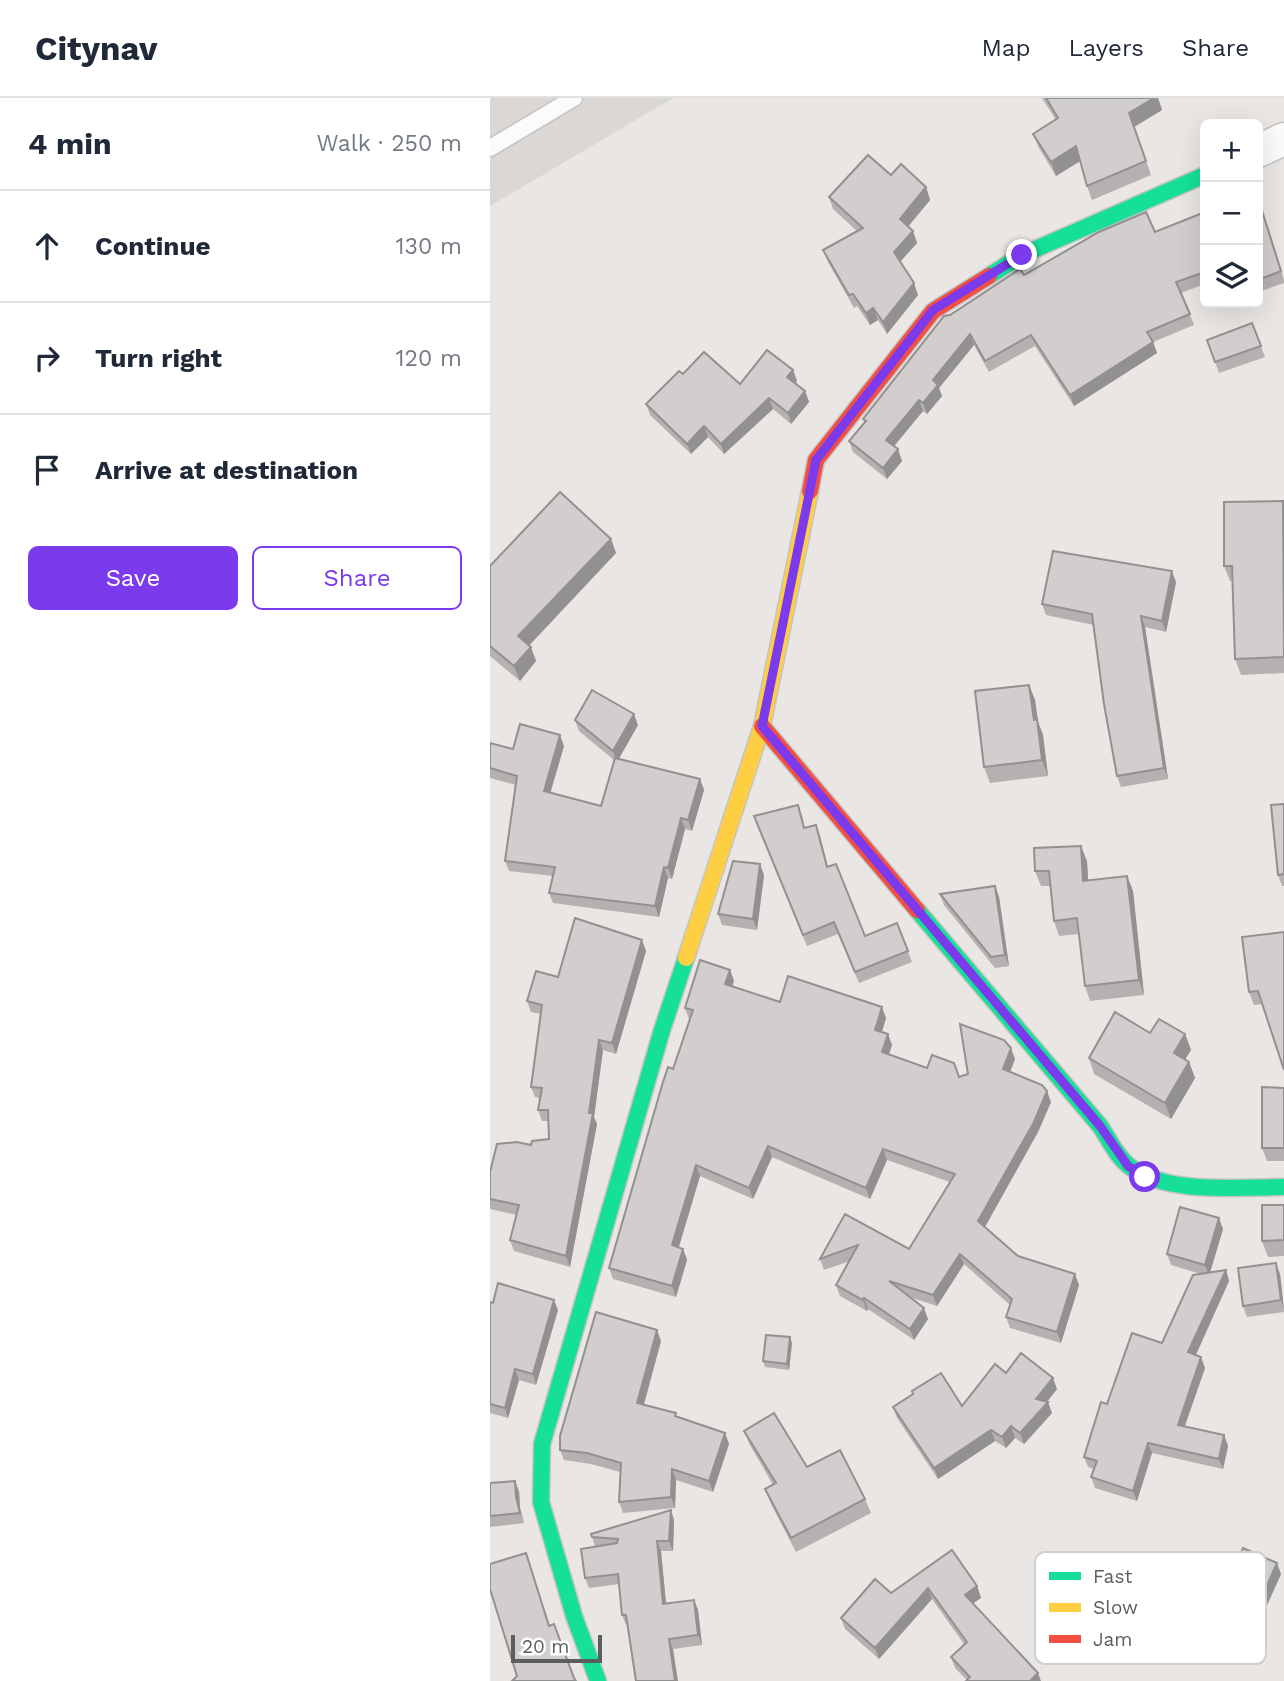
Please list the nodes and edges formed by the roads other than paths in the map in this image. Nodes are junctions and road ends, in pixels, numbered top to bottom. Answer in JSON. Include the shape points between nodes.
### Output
{"nodes":[{"id":1,"x":574,"y":98,"type":"edge"},
{"id":2,"x":1284,"y":139,"type":"edge"},
{"id":3,"x":490,"y":148,"type":"edge"},
{"id":4,"x":1263,"y":149,"type":"edge"},
{"id":5,"x":1200,"y":177,"type":"edge"},
{"id":6,"x":762,"y":726,"type":"junction"},
{"id":7,"x":1284,"y":1187,"type":"edge"},
{"id":8,"x":598,"y":1681,"type":"edge"}],
"edges":[{"from":1,"to":3,"type":"lane"},
{"from":2,"to":4,"type":"street"},
{"from":5,"to":6,"type":"street","via":[[1022,255],[933,310],[816,460]]},
{"from":6,"to":7,"type":"street","via":[[1100,1126],[1128,1166],[1164,1182],[1221,1188]]},
{"from":6,"to":8,"type":"street","via":[[662,1030],[542,1444],[541,1502]]}]}
